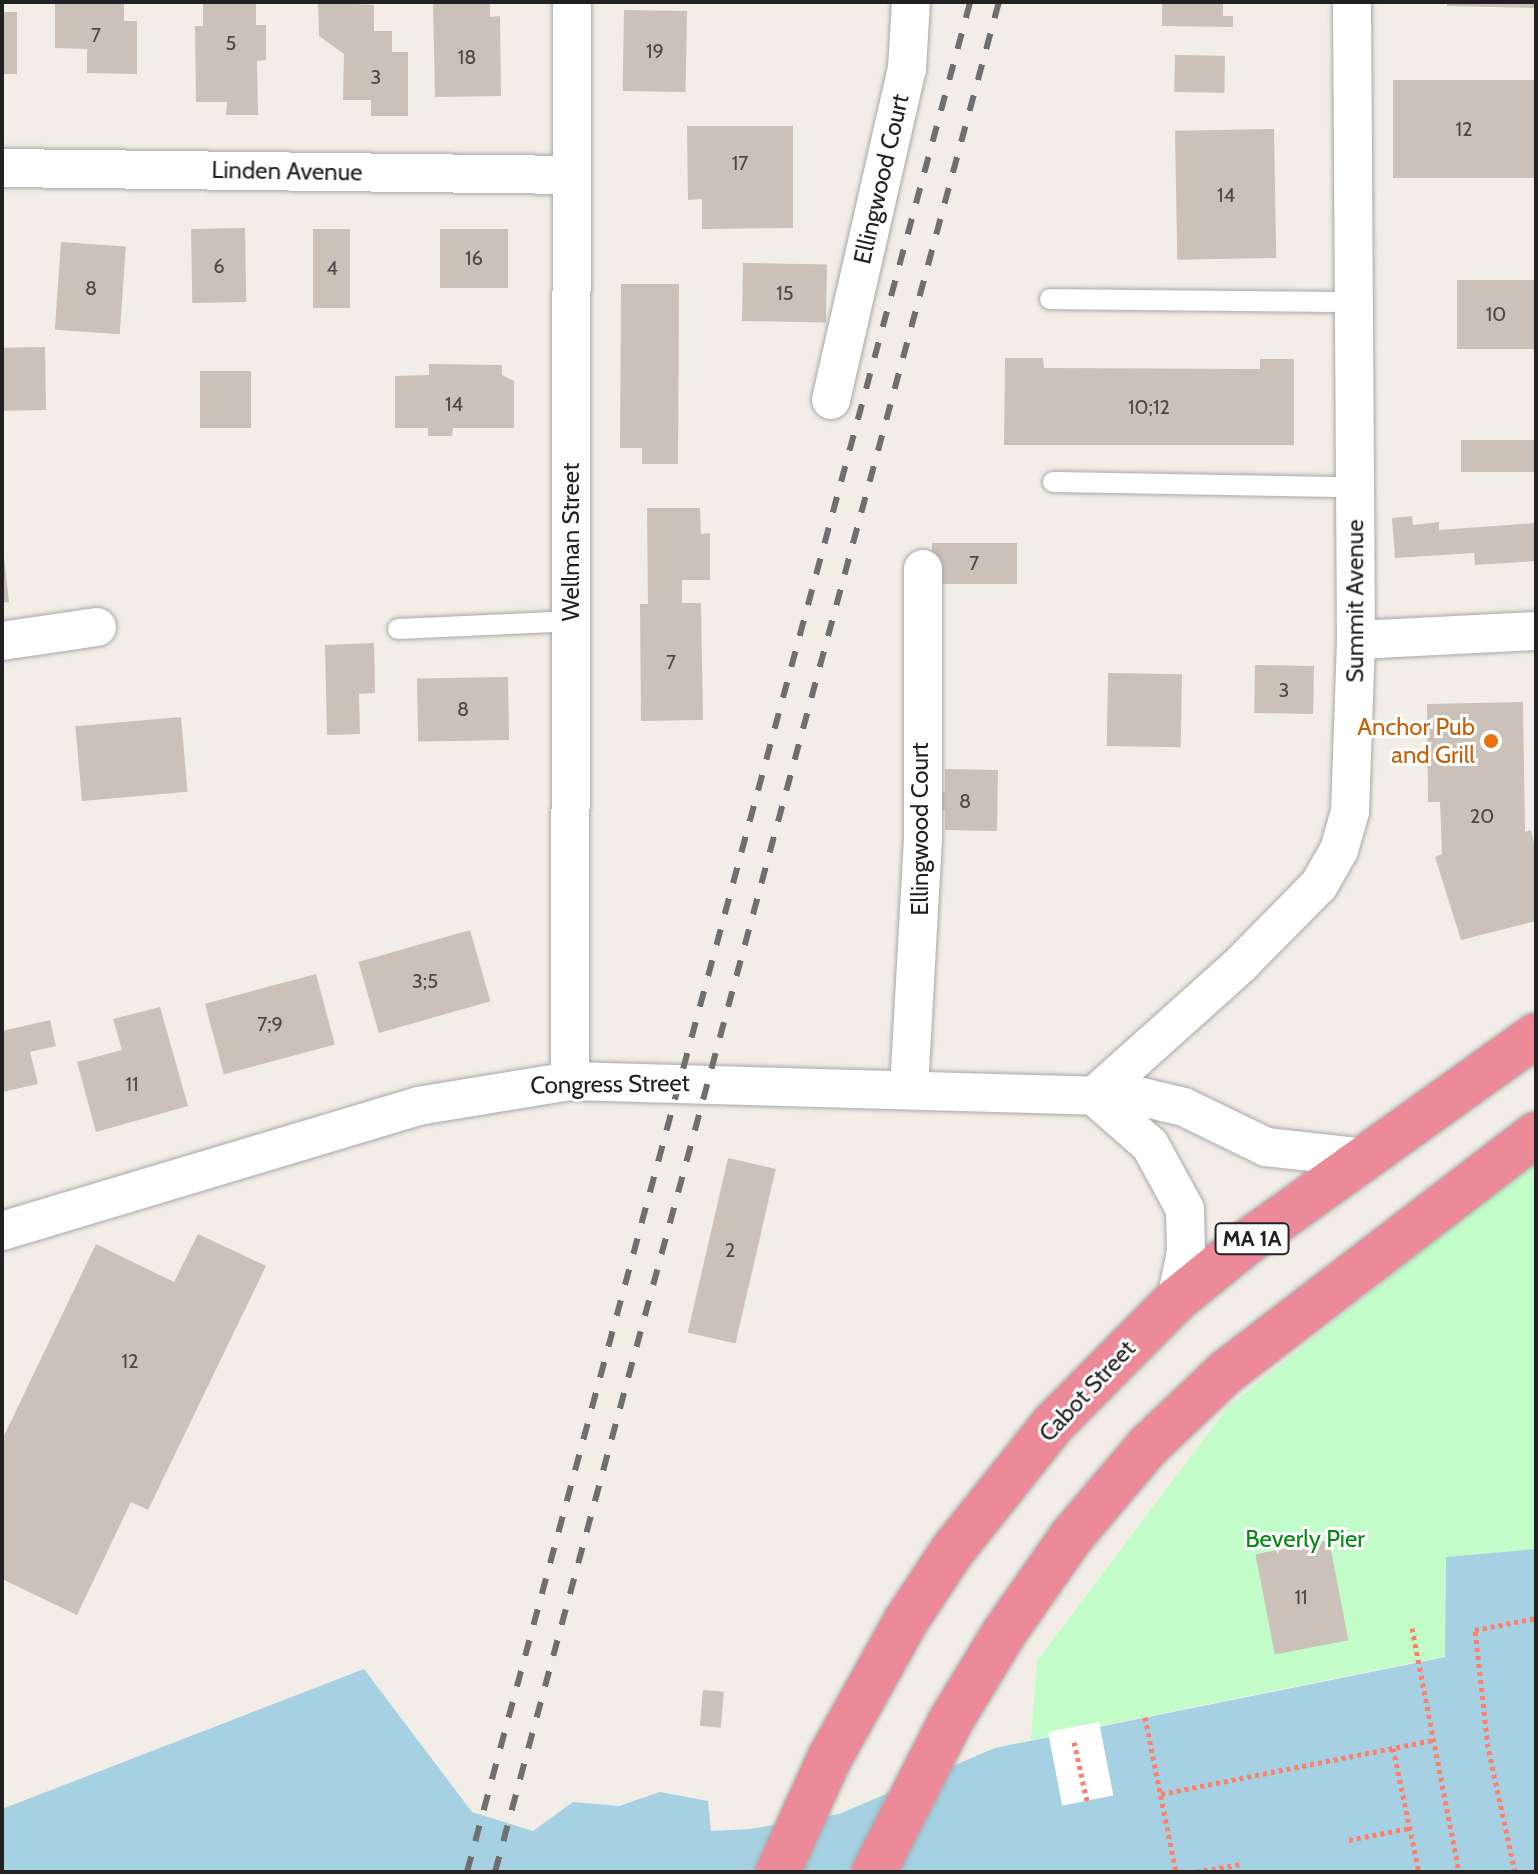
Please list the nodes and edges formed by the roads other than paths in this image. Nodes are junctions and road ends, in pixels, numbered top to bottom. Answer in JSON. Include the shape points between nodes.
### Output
{"nodes":[{"id":1,"x":572,"y":2,"type":"edge"},
{"id":2,"x":911,"y":2,"type":"edge"},
{"id":3,"x":1352,"y":2,"type":"edge"},
{"id":4,"x":2,"y":168,"type":"edge"},
{"id":5,"x":572,"y":175,"type":"junction"},
{"id":6,"x":1050,"y":299,"type":"dead end"},
{"id":7,"x":1352,"y":302,"type":"junction"},
{"id":8,"x":831,"y":400,"type":"dead end"},
{"id":9,"x":1053,"y":482,"type":"dead end"},
{"id":10,"x":1354,"y":487,"type":"junction"},
{"id":11,"x":923,"y":569,"type":"dead end"},
{"id":12,"x":571,"y":621,"type":"junction"},
{"id":13,"x":97,"y":627,"type":"dead end"},
{"id":14,"x":398,"y":629,"type":"dead end"},
{"id":15,"x":1536,"y":631,"type":"edge"},
{"id":16,"x":1356,"y":640,"type":"junction"},
{"id":17,"x":2,"y":641,"type":"edge"},
{"id":18,"x":1536,"y":1035,"type":"edge"},
{"id":19,"x":570,"y":1081,"type":"junction"},
{"id":20,"x":909,"y":1089,"type":"junction"},
{"id":21,"x":1094,"y":1096,"type":"junction"},
{"id":22,"x":1536,"y":1134,"type":"edge"},
{"id":23,"x":1365,"y":1158,"type":"junction"},
{"id":24,"x":2,"y":1231,"type":"edge"},
{"id":25,"x":1176,"y":1300,"type":"junction"},
{"id":26,"x":778,"y":1872,"type":"edge"},
{"id":27,"x":874,"y":1872,"type":"edge"}],
"edges":[{"from":1,"to":5,"type":"street","name":"Wellman Street"},
{"from":2,"to":8,"type":"street","name":"Ellingwood Court","via":[[907,69]]},
{"from":3,"to":7,"type":"street","name":"Summit Avenue"},
{"from":4,"to":5,"type":"street","name":"Linden Avenue"},
{"from":5,"to":12,"type":"street","name":"Wellman Street"},
{"from":6,"to":7,"type":"lane"},
{"from":7,"to":10,"type":"street","name":"Summit Avenue"},
{"from":9,"to":10,"type":"lane"},
{"from":10,"to":16,"type":"street","name":"Summit Avenue"},
{"from":11,"to":20,"type":"street","name":"Ellingwood Court","via":[[923,838]]},
{"from":12,"to":14,"type":"lane"},
{"from":12,"to":19,"type":"street","name":"Wellman Street"},
{"from":13,"to":17,"type":"street"},
{"from":15,"to":16,"type":"street"},
{"from":16,"to":21,"type":"street","name":"Summit Avenue","via":[[1350,812],[1335,858],[1287,921]]},
{"from":18,"to":23,"type":"highway","name":"Cabot Street","number":"MA 1A"},
{"from":19,"to":20,"type":"street","name":"Congress Street"},
{"from":19,"to":24,"type":"street","name":"Congress Street","via":[[418,1106]]},
{"from":20,"to":21,"type":"street","name":"Congress Street"},
{"from":21,"to":23,"type":"street","name":"Congress Street","via":[[1142,1097],[1184,1107],[1266,1147]]},
{"from":21,"to":25,"type":"street","via":[[1150,1145],[1170,1173],[1185,1209],[1186,1252]]},
{"from":22,"to":27,"type":"highway","via":[[1226,1372],[1148,1446],[1071,1537],[950,1722]]},
{"from":23,"to":25,"type":"highway","name":"Cabot Street","number":"MA 1A"},
{"from":25,"to":26,"type":"highway","name":"Cabot Street","number":"MA 1A","via":[[1071,1404],[1005,1483],[907,1619],[829,1759]]}]}
